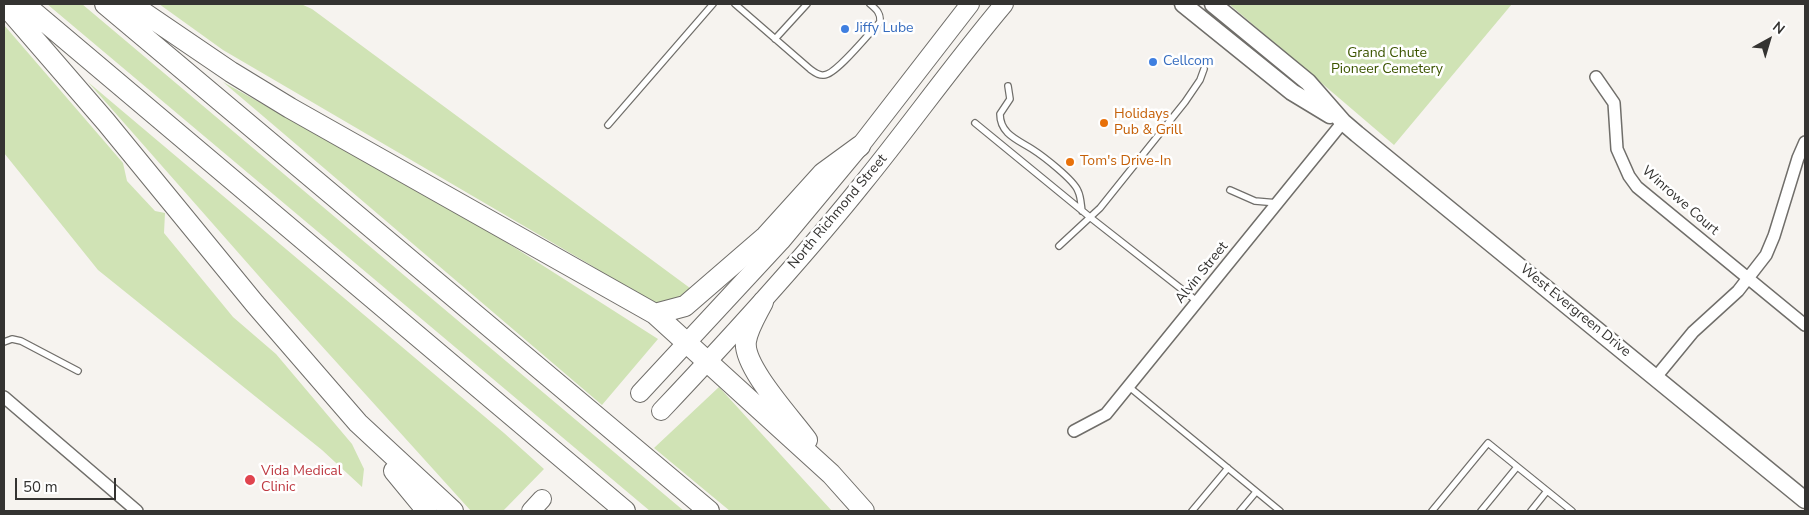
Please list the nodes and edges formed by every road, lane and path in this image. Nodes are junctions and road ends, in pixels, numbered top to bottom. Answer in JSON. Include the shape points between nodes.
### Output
{"nodes":[{"id":1,"x":4,"y":4,"type":"edge"},
{"id":2,"x":24,"y":4,"type":"edge"},
{"id":3,"x":105,"y":4,"type":"edge"},
{"id":4,"x":131,"y":4,"type":"edge"},
{"id":5,"x":714,"y":4,"type":"edge"},
{"id":6,"x":734,"y":4,"type":"edge"},
{"id":7,"x":807,"y":4,"type":"edge"},
{"id":8,"x":870,"y":4,"type":"edge"},
{"id":9,"x":970,"y":4,"type":"edge"},
{"id":10,"x":1004,"y":4,"type":"edge"},
{"id":11,"x":1183,"y":4,"type":"edge"},
{"id":12,"x":1200,"y":4,"type":"edge"},
{"id":13,"x":1213,"y":4,"type":"edge"},
{"id":14,"x":776,"y":39,"type":"junction"},
{"id":15,"x":1257,"y":41,"type":"junction"},
{"id":16,"x":1204,"y":69,"type":"dead end"},
{"id":17,"x":1596,"y":77,"type":"dead end"},
{"id":18,"x":1008,"y":86,"type":"dead end"},
{"id":19,"x":1343,"y":122,"type":"junction"},
{"id":20,"x":975,"y":123,"type":"dead end"},
{"id":21,"x":608,"y":126,"type":"dead end"},
{"id":22,"x":1805,"y":142,"type":"edge"},
{"id":23,"x":860,"y":146,"type":"junction"},
{"id":24,"x":1230,"y":190,"type":"dead end"},
{"id":25,"x":1278,"y":202,"type":"junction"},
{"id":26,"x":1082,"y":211,"type":"junction"},
{"id":27,"x":1091,"y":218,"type":"junction"},
{"id":28,"x":1060,"y":246,"type":"dead end"},
{"id":29,"x":1748,"y":279,"type":"junction"},
{"id":30,"x":762,"y":302,"type":"junction"},
{"id":31,"x":1198,"y":302,"type":"junction"},
{"id":32,"x":655,"y":314,"type":"junction"},
{"id":33,"x":1805,"y":326,"type":"edge"},
{"id":34,"x":4,"y":342,"type":"edge"},
{"id":35,"x":686,"y":342,"type":"junction"},
{"id":36,"x":708,"y":361,"type":"junction"},
{"id":37,"x":78,"y":371,"type":"dead end"},
{"id":38,"x":1656,"y":378,"type":"junction"},
{"id":39,"x":1128,"y":386,"type":"junction"},
{"id":40,"x":640,"y":393,"type":"dead end"},
{"id":41,"x":4,"y":397,"type":"edge"},
{"id":42,"x":661,"y":411,"type":"dead end"},
{"id":43,"x":358,"y":423,"type":"junction"},
{"id":44,"x":1074,"y":431,"type":"dead end"},
{"id":45,"x":1517,"y":467,"type":"junction"},
{"id":46,"x":1228,"y":468,"type":"junction"},
{"id":47,"x":831,"y":474,"type":"junction"},
{"id":48,"x":1547,"y":491,"type":"junction"},
{"id":49,"x":1256,"y":492,"type":"junction"},
{"id":50,"x":1805,"y":500,"type":"edge"},
{"id":51,"x":137,"y":511,"type":"edge"},
{"id":52,"x":427,"y":511,"type":"edge"},
{"id":53,"x":453,"y":511,"type":"edge"},
{"id":54,"x":625,"y":511,"type":"edge"},
{"id":55,"x":708,"y":511,"type":"edge"},
{"id":56,"x":864,"y":511,"type":"edge"},
{"id":57,"x":1192,"y":511,"type":"edge"},
{"id":58,"x":1240,"y":511,"type":"edge"},
{"id":59,"x":1280,"y":511,"type":"edge"},
{"id":60,"x":1432,"y":511,"type":"edge"},
{"id":61,"x":1481,"y":511,"type":"edge"},
{"id":62,"x":1531,"y":511,"type":"edge"},
{"id":63,"x":1572,"y":511,"type":"edge"}],
"edges":[{"from":1,"to":43,"type":"highway"},
{"from":2,"to":54,"type":"highway"},
{"from":3,"to":55,"type":"highway"},
{"from":4,"to":32,"type":"highway","via":[[217,63],[282,102]]},
{"from":5,"to":21,"type":"lane"},
{"from":6,"to":14,"type":"lane"},
{"from":7,"to":14,"type":"lane"},
{"from":8,"to":14,"type":"lane","via":[[880,16],[880,22],[835,70],[825,76],[810,69]]},
{"from":9,"to":23,"type":"main road","name":"North Richmond Street"},
{"from":10,"to":30,"type":"main road","name":"North Richmond Street","via":[[818,239]]},
{"from":11,"to":19,"type":"street","name":"West Evergreen Drive","via":[[1292,92]]},
{"from":12,"to":15,"type":"street","via":[[1234,32]]},
{"from":13,"to":15,"type":"street","name":"West Evergreen Drive"},
{"from":15,"to":19,"type":"street","name":"West Evergreen Drive","via":[[1308,82]]},
{"from":16,"to":27,"type":"lane","via":[[1185,102]]},
{"from":17,"to":29,"type":"street","name":"Winrowe Court","via":[[1614,103],[1616,149],[1629,176],[1651,200]]},
{"from":18,"to":26,"type":"lane","via":[[1010,99],[1000,114],[1001,125],[1073,183],[1079,192]]},
{"from":19,"to":25,"type":"street","name":"Alvin Street"},
{"from":19,"to":38,"type":"street","name":"West Evergreen Drive"},
{"from":20,"to":26,"type":"lane"},
{"from":22,"to":29,"type":"street","via":[[1774,236],[1766,255]]},
{"from":23,"to":32,"type":"highway","via":[[823,173],[766,236],[685,306]]},
{"from":23,"to":35,"type":"main road","name":"North Richmond Street","via":[[781,241]]},
{"from":24,"to":25,"type":"lane","via":[[1255,201]]},
{"from":25,"to":31,"type":"street","name":"Alvin Street"},
{"from":26,"to":27,"type":"lane"},
{"from":27,"to":28,"type":"lane"},
{"from":27,"to":31,"type":"lane"},
{"from":29,"to":33,"type":"street","name":"Winrowe Court"},
{"from":29,"to":38,"type":"street","via":[[1694,332]]},
{"from":30,"to":36,"type":"main road","name":"North Richmond Street"},
{"from":30,"to":47,"type":"highway","via":[[746,340],[747,356],[758,376]]},
{"from":31,"to":39,"type":"street","name":"Alvin Street"},
{"from":32,"to":35,"type":"highway"},
{"from":34,"to":37,"type":"lane","via":[[20,342]]},
{"from":35,"to":36,"type":"highway"},
{"from":35,"to":40,"type":"main road","name":"North Richmond Street"},
{"from":36,"to":42,"type":"main road","name":"North Richmond Street"},
{"from":36,"to":47,"type":"highway"},
{"from":38,"to":50,"type":"street","name":"West Evergreen Drive"},
{"from":39,"to":44,"type":"street","name":"Alvin Street","via":[[1106,414]]},
{"from":39,"to":46,"type":"lane"},
{"from":41,"to":51,"type":"street"},
{"from":43,"to":52,"type":"highway","via":[[383,459]]},
{"from":43,"to":53,"type":"highway"},
{"from":45,"to":48,"type":"lane"},
{"from":45,"to":60,"type":"lane","via":[[1488,443]]},
{"from":45,"to":61,"type":"lane"},
{"from":46,"to":49,"type":"lane"},
{"from":46,"to":57,"type":"lane"},
{"from":47,"to":56,"type":"highway"},
{"from":48,"to":62,"type":"lane"},
{"from":48,"to":63,"type":"lane"},
{"from":49,"to":58,"type":"lane"},
{"from":49,"to":59,"type":"lane"}]}
